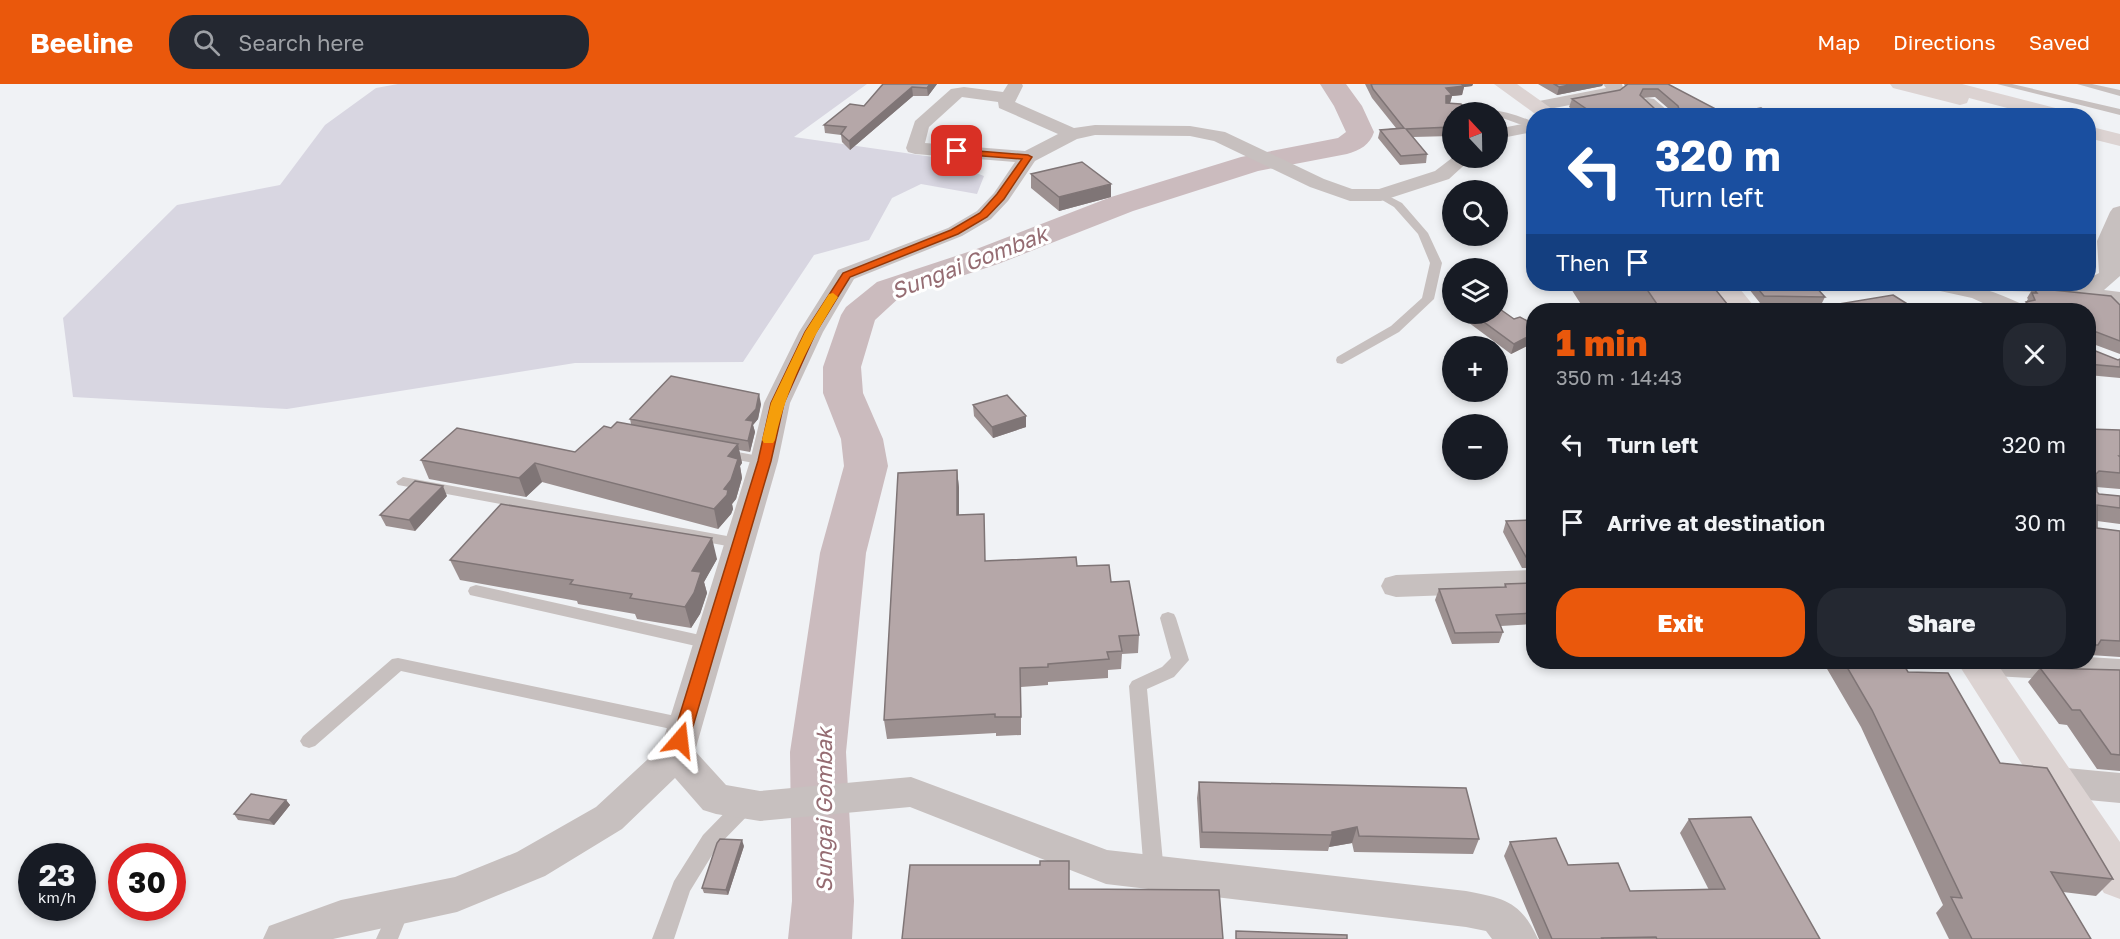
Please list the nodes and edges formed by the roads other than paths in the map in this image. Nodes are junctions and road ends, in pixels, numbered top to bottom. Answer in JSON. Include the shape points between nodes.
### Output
{"nodes":[{"id":1,"x":1504,"y":84,"type":"edge"},
{"id":2,"x":1611,"y":84,"type":"edge"},
{"id":3,"x":1900,"y":84,"type":"edge"},
{"id":4,"x":1939,"y":84,"type":"edge"},
{"id":5,"x":1996,"y":84,"type":"edge"},
{"id":6,"x":2081,"y":84,"type":"edge"},
{"id":7,"x":2009,"y":86,"type":"edge"},
{"id":8,"x":1011,"y":91,"type":"edge"},
{"id":9,"x":2120,"y":93,"type":"edge"},
{"id":10,"x":1648,"y":103,"type":"edge"},
{"id":11,"x":1541,"y":108,"type":"edge"},
{"id":12,"x":1556,"y":108,"type":"edge"},
{"id":13,"x":1655,"y":108,"type":"edge"},
{"id":14,"x":1992,"y":108,"type":"edge"},
{"id":15,"x":2033,"y":108,"type":"edge"},
{"id":16,"x":2120,"y":112,"type":"edge"},
{"id":17,"x":1508,"y":116,"type":"edge"},
{"id":18,"x":1526,"y":123,"type":"edge"},
{"id":19,"x":1526,"y":128,"type":"edge"},
{"id":20,"x":2096,"y":129,"type":"edge"},
{"id":21,"x":2120,"y":129,"type":"edge"},
{"id":22,"x":2096,"y":131,"type":"edge"},
{"id":23,"x":1508,"y":132,"type":"edge"},
{"id":24,"x":1072,"y":134,"type":"junction"},
{"id":25,"x":2120,"y":141,"type":"edge"},
{"id":26,"x":1028,"y":157,"type":"junction"},
{"id":27,"x":1451,"y":168,"type":"edge"},
{"id":28,"x":1381,"y":195,"type":"junction"},
{"id":29,"x":2120,"y":212,"type":"edge"},
{"id":30,"x":2096,"y":285,"type":"edge"},
{"id":31,"x":1728,"y":291,"type":"edge"},
{"id":32,"x":1970,"y":291,"type":"edge"},
{"id":33,"x":2074,"y":291,"type":"edge"},
{"id":34,"x":2120,"y":299,"type":"edge"},
{"id":35,"x":1738,"y":303,"type":"edge"},
{"id":36,"x":2001,"y":303,"type":"edge"},
{"id":37,"x":1342,"y":360,"type":"dead end"},
{"id":38,"x":707,"y":450,"type":"edge"},
{"id":39,"x":764,"y":461,"type":"junction"},
{"id":40,"x":403,"y":482,"type":"dead end"},
{"id":41,"x":738,"y":543,"type":"junction"},
{"id":42,"x":1526,"y":581,"type":"edge"},
{"id":43,"x":1396,"y":586,"type":"dead end"},
{"id":44,"x":477,"y":591,"type":"dead end"},
{"id":45,"x":1168,"y":618,"type":"dead end"},
{"id":46,"x":710,"y":643,"type":"junction"},
{"id":47,"x":1981,"y":669,"type":"edge"},
{"id":48,"x":2088,"y":669,"type":"edge"},
{"id":49,"x":2120,"y":671,"type":"edge"},
{"id":50,"x":680,"y":740,"type":"junction"},
{"id":51,"x":309,"y":741,"type":"dead end"},
{"id":52,"x":2056,"y":782,"type":"junction"},
{"id":53,"x":2120,"y":788,"type":"edge"},
{"id":54,"x":753,"y":804,"type":"junction"},
{"id":55,"x":1154,"y":873,"type":"junction"},
{"id":56,"x":2120,"y":879,"type":"edge"},
{"id":57,"x":394,"y":923,"type":"edge"},
{"id":58,"x":328,"y":928,"type":"edge"},
{"id":59,"x":283,"y":939,"type":"edge"},
{"id":60,"x":663,"y":939,"type":"edge"},
{"id":61,"x":1518,"y":939,"type":"edge"}],
"edges":[{"from":1,"to":11,"type":"main road"},
{"from":2,"to":12,"type":"street","via":[[1616,91]]},
{"from":3,"to":14,"type":"main road"},
{"from":4,"to":15,"type":"main road"},
{"from":5,"to":7,"type":"main road"},
{"from":6,"to":9,"type":"lane"},
{"from":7,"to":16,"type":"lane"},
{"from":8,"to":24,"type":"street","via":[[1005,104],[1010,108]]},
{"from":8,"to":26,"type":"street","via":[[957,93],[921,125],[915,148]]},
{"from":10,"to":13,"type":"street"},
{"from":17,"to":18,"type":"lane"},
{"from":19,"to":23,"type":"street"},
{"from":20,"to":21,"type":"main road"},
{"from":22,"to":25,"type":"main road"},
{"from":24,"to":26,"type":"street"},
{"from":24,"to":28,"type":"street","via":[[1095,129],[1190,131],[1219,136],[1317,183],[1350,195]]},
{"from":26,"to":39,"type":"street","via":[[984,215],[955,232],[846,275],[811,332],[777,403]]},
{"from":27,"to":28,"type":"street","via":[[1442,175]]},
{"from":28,"to":37,"type":"lane","via":[[1398,205],[1423,232],[1436,263],[1428,299],[1395,329]]},
{"from":29,"to":30,"type":"street","via":[[2109,241],[2110,275]]},
{"from":31,"to":35,"type":"main road"},
{"from":32,"to":36,"type":"street"},
{"from":33,"to":34,"type":"street"},
{"from":38,"to":39,"type":"lane"},
{"from":39,"to":41,"type":"street"},
{"from":40,"to":41,"type":"lane"},
{"from":41,"to":46,"type":"street"},
{"from":42,"to":43,"type":"street"},
{"from":44,"to":46,"type":"lane"},
{"from":45,"to":55,"type":"lane","via":[[1180,660],[1168,672],[1138,686]]},
{"from":46,"to":50,"type":"street"},
{"from":47,"to":52,"type":"main road"},
{"from":48,"to":49,"type":"street"},
{"from":50,"to":51,"type":"lane","via":[[398,664]]},
{"from":50,"to":54,"type":"street","via":[[716,799]]},
{"from":50,"to":57,"type":"street","via":[[609,818],[531,864]]},
{"from":52,"to":53,"type":"street"},
{"from":52,"to":56,"type":"main road"},
{"from":54,"to":55,"type":"street","via":[[911,792],[1107,867]]},
{"from":54,"to":60,"type":"lane","via":[[710,841],[681,887]]},
{"from":55,"to":61,"type":"street","via":[[1466,909],[1497,915]]},
{"from":57,"to":58,"type":"street"},
{"from":58,"to":59,"type":"street"}]}
